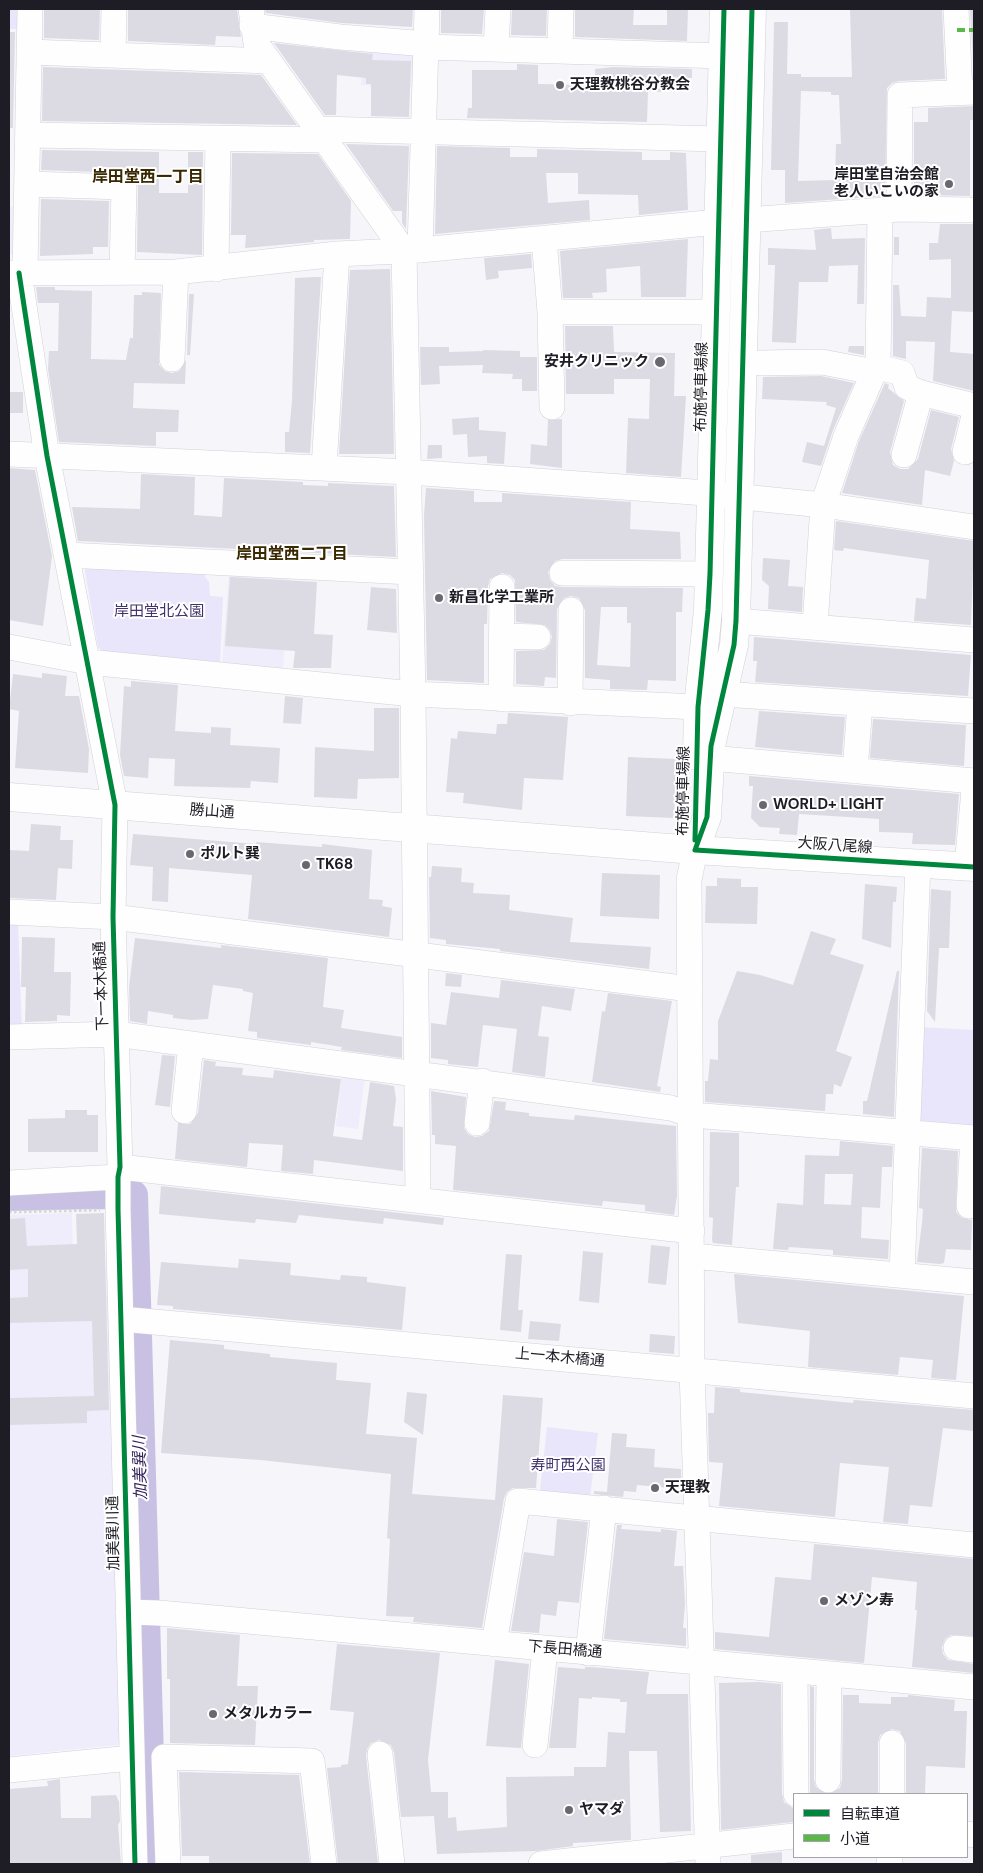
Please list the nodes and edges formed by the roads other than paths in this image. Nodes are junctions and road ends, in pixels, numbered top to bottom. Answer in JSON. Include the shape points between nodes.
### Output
{"nodes":[{"id":1,"x":30,"y":9,"type":"edge"},
{"id":2,"x":114,"y":9,"type":"edge"},
{"id":3,"x":427,"y":9,"type":"edge"},
{"id":4,"x":498,"y":9,"type":"edge"},
{"id":5,"x":561,"y":9,"type":"edge"},
{"id":6,"x":724,"y":9,"type":"edge"},
{"id":7,"x":752,"y":9,"type":"edge"},
{"id":8,"x":956,"y":9,"type":"edge"},
{"id":9,"x":251,"y":18,"type":"edge"},
{"id":10,"x":426,"y":45,"type":"junction"},
{"id":11,"x":496,"y":49,"type":"junction"},
{"id":12,"x":560,"y":51,"type":"junction"},
{"id":13,"x":29,"y":52,"type":"junction"},
{"id":14,"x":113,"y":55,"type":"junction"},
{"id":15,"x":724,"y":56,"type":"junction"},
{"id":16,"x":269,"y":61,"type":"junction"},
{"id":17,"x":967,"y":92,"type":"edge"},
{"id":18,"x":422,"y":131,"type":"junction"},
{"id":19,"x":321,"y":134,"type":"junction"},
{"id":20,"x":29,"y":135,"type":"junction"},
{"id":21,"x":218,"y":138,"type":"junction"},
{"id":22,"x":720,"y":139,"type":"junction"},
{"id":23,"x":27,"y":184,"type":"junction"},
{"id":24,"x":890,"y":210,"type":"junction"},
{"id":25,"x":974,"y":210,"type":"edge"},
{"id":26,"x":746,"y":220,"type":"junction"},
{"id":27,"x":718,"y":222,"type":"junction"},
{"id":28,"x":544,"y":238,"type":"junction"},
{"id":29,"x":412,"y":250,"type":"junction"},
{"id":30,"x":337,"y":254,"type":"junction"},
{"id":31,"x":216,"y":269,"type":"junction"},
{"id":32,"x":122,"y":272,"type":"junction"},
{"id":33,"x":176,"y":272,"type":"junction"},
{"id":34,"x":18,"y":273,"type":"edge"},
{"id":35,"x":550,"y":312,"type":"junction"},
{"id":36,"x":716,"y":312,"type":"junction"},
{"id":37,"x":172,"y":359,"type":"dead end"},
{"id":38,"x":760,"y":363,"type":"dead end"},
{"id":39,"x":876,"y":370,"type":"junction"},
{"id":40,"x":921,"y":393,"type":"junction"},
{"id":41,"x":974,"y":406,"type":"edge"},
{"id":42,"x":552,"y":408,"type":"dead end"},
{"id":43,"x":974,"y":416,"type":"edge"},
{"id":44,"x":965,"y":452,"type":"dead end"},
{"id":45,"x":9,"y":454,"type":"edge"},
{"id":46,"x":904,"y":455,"type":"dead end"},
{"id":47,"x":47,"y":456,"type":"junction"},
{"id":48,"x":324,"y":468,"type":"junction"},
{"id":49,"x":409,"y":472,"type":"junction"},
{"id":50,"x":725,"y":495,"type":"junction"},
{"id":51,"x":823,"y":505,"type":"junction"},
{"id":52,"x":974,"y":527,"type":"edge"},
{"id":53,"x":67,"y":555,"type":"junction"},
{"id":54,"x":411,"y":572,"type":"junction"},
{"id":55,"x":562,"y":573,"type":"dead end"},
{"id":56,"x":710,"y":574,"type":"junction"},
{"id":57,"x":502,"y":586,"type":"dead end"},
{"id":58,"x":571,"y":610,"type":"dead end"},
{"id":59,"x":736,"y":621,"type":"junction"},
{"id":60,"x":815,"y":626,"type":"junction"},
{"id":61,"x":502,"y":636,"type":"junction"},
{"id":62,"x":538,"y":637,"type":"dead end"},
{"id":63,"x":974,"y":640,"type":"edge"},
{"id":64,"x":9,"y":648,"type":"edge"},
{"id":65,"x":88,"y":662,"type":"junction"},
{"id":66,"x":413,"y":694,"type":"junction"},
{"id":67,"x":723,"y":694,"type":"junction"},
{"id":68,"x":501,"y":699,"type":"junction"},
{"id":69,"x":570,"y":703,"type":"junction"},
{"id":70,"x":860,"y":704,"type":"junction"},
{"id":71,"x":698,"y":707,"type":"junction"},
{"id":72,"x":974,"y":711,"type":"edge"},
{"id":73,"x":710,"y":758,"type":"junction"},
{"id":74,"x":855,"y":771,"type":"junction"},
{"id":75,"x":974,"y":781,"type":"edge"},
{"id":76,"x":974,"y":790,"type":"edge"},
{"id":77,"x":9,"y":796,"type":"edge"},
{"id":78,"x":115,"y":805,"type":"junction"},
{"id":79,"x":415,"y":828,"type":"junction"},
{"id":80,"x":694,"y":850,"type":"junction"},
{"id":81,"x":918,"y":864,"type":"junction"},
{"id":82,"x":971,"y":867,"type":"edge"},
{"id":83,"x":9,"y":912,"type":"edge"},
{"id":84,"x":113,"y":917,"type":"junction"},
{"id":85,"x":416,"y":956,"type":"junction"},
{"id":86,"x":690,"y":989,"type":"junction"},
{"id":87,"x":116,"y":1034,"type":"junction"},
{"id":88,"x":9,"y":1037,"type":"edge"},
{"id":89,"x":191,"y":1044,"type":"junction"},
{"id":90,"x":418,"y":1074,"type":"junction"},
{"id":91,"x":482,"y":1081,"type":"junction"},
{"id":92,"x":184,"y":1111,"type":"dead end"},
{"id":93,"x":692,"y":1115,"type":"junction"},
{"id":94,"x":478,"y":1123,"type":"dead end"},
{"id":95,"x":907,"y":1134,"type":"junction"},
{"id":96,"x":974,"y":1138,"type":"edge"},
{"id":97,"x":9,"y":1183,"type":"edge"},
{"id":98,"x":118,"y":1188,"type":"junction"},
{"id":99,"x":418,"y":1199,"type":"junction"},
{"id":100,"x":968,"y":1206,"type":"dead end"},
{"id":101,"x":692,"y":1231,"type":"junction"},
{"id":102,"x":692,"y":1256,"type":"junction"},
{"id":103,"x":902,"y":1274,"type":"junction"},
{"id":104,"x":974,"y":1282,"type":"edge"},
{"id":105,"x":132,"y":1320,"type":"junction"},
{"id":106,"x":692,"y":1370,"type":"junction"},
{"id":107,"x":974,"y":1396,"type":"edge"},
{"id":108,"x":604,"y":1508,"type":"junction"},
{"id":109,"x":697,"y":1517,"type":"junction"},
{"id":110,"x":974,"y":1545,"type":"edge"},
{"id":111,"x":140,"y":1612,"type":"junction"},
{"id":112,"x":494,"y":1644,"type":"junction"},
{"id":113,"x":545,"y":1649,"type":"junction"},
{"id":114,"x":588,"y":1653,"type":"junction"},
{"id":115,"x":702,"y":1663,"type":"junction"},
{"id":116,"x":795,"y":1671,"type":"junction"},
{"id":117,"x":829,"y":1674,"type":"junction"},
{"id":118,"x":974,"y":1687,"type":"edge"},
{"id":119,"x":892,"y":1743,"type":"dead end"},
{"id":120,"x":535,"y":1745,"type":"dead end"},
{"id":121,"x":380,"y":1754,"type":"dead end"},
{"id":122,"x":132,"y":1758,"type":"junction"},
{"id":123,"x":9,"y":1770,"type":"edge"},
{"id":124,"x":828,"y":1780,"type":"dead end"},
{"id":125,"x":796,"y":1793,"type":"edge"},
{"id":126,"x":892,"y":1793,"type":"edge"},
{"id":127,"x":793,"y":1836,"type":"edge"},
{"id":128,"x":708,"y":1856,"type":"edge"},
{"id":129,"x":135,"y":1864,"type":"edge"},
{"id":130,"x":168,"y":1864,"type":"edge"},
{"id":131,"x":324,"y":1864,"type":"edge"},
{"id":132,"x":392,"y":1864,"type":"edge"},
{"id":133,"x":541,"y":1864,"type":"edge"}],
"edges":[{"from":1,"to":13,"type":"street","name":"下一本木橋通"},
{"from":2,"to":14,"type":"street"},
{"from":3,"to":10,"type":"street"},
{"from":4,"to":11,"type":"street"},
{"from":5,"to":12,"type":"street"},
{"from":6,"to":15,"type":"main road","name":"布施停車場線"},
{"from":7,"to":26,"type":"main road","name":"布施停車場線"},
{"from":8,"to":17,"type":"street"},
{"from":9,"to":10,"type":"street","via":[[340,37]]},
{"from":9,"to":16,"type":"street","via":[[256,43]]},
{"from":10,"to":11,"type":"street"},
{"from":10,"to":18,"type":"street"},
{"from":11,"to":12,"type":"street"},
{"from":12,"to":15,"type":"street"},
{"from":13,"to":14,"type":"street"},
{"from":13,"to":20,"type":"street","name":"下一本木橋通"},
{"from":14,"to":16,"type":"street"},
{"from":15,"to":22,"type":"main road","name":"布施停車場線"},
{"from":16,"to":19,"type":"street"},
{"from":17,"to":24,"type":"street","via":[[900,95]]},
{"from":18,"to":19,"type":"street"},
{"from":18,"to":22,"type":"street"},
{"from":18,"to":29,"type":"street"},
{"from":19,"to":21,"type":"street"},
{"from":19,"to":29,"type":"street"},
{"from":20,"to":21,"type":"street"},
{"from":20,"to":23,"type":"street","name":"下一本木橋通"},
{"from":21,"to":31,"type":"street"},
{"from":22,"to":27,"type":"main road","name":"布施停車場線"},
{"from":23,"to":32,"type":"street","via":[[124,187]]},
{"from":23,"to":34,"type":"street","name":"下一本木橋通"},
{"from":24,"to":25,"type":"street"},
{"from":24,"to":26,"type":"street"},
{"from":24,"to":39,"type":"street"},
{"from":26,"to":27,"type":"street"},
{"from":26,"to":50,"type":"main road","name":"布施停車場線","via":[[745,337]]},
{"from":27,"to":28,"type":"street"},
{"from":27,"to":36,"type":"main road","name":"布施停車場線"},
{"from":28,"to":29,"type":"street"},
{"from":28,"to":35,"type":"street"},
{"from":29,"to":30,"type":"street"},
{"from":29,"to":49,"type":"street"},
{"from":30,"to":31,"type":"street"},
{"from":30,"to":48,"type":"street"},
{"from":31,"to":33,"type":"street"},
{"from":32,"to":33,"type":"street"},
{"from":32,"to":34,"type":"street"},
{"from":33,"to":37,"type":"street"},
{"from":34,"to":47,"type":"street","name":"下一本木橋通"},
{"from":35,"to":36,"type":"street"},
{"from":35,"to":42,"type":"street"},
{"from":36,"to":50,"type":"main road","name":"布施停車場線"},
{"from":38,"to":39,"type":"street","via":[[822,362]]},
{"from":39,"to":40,"type":"street","via":[[902,373],[907,387]]},
{"from":39,"to":51,"type":"street","via":[[846,436]]},
{"from":40,"to":41,"type":"street"},
{"from":40,"to":46,"type":"street"},
{"from":43,"to":44,"type":"street"},
{"from":45,"to":47,"type":"street"},
{"from":47,"to":48,"type":"street"},
{"from":47,"to":53,"type":"street","name":"下一本木橋通"},
{"from":48,"to":49,"type":"street"},
{"from":49,"to":50,"type":"street"},
{"from":49,"to":54,"type":"street"},
{"from":50,"to":51,"type":"street"},
{"from":50,"to":56,"type":"main road","name":"布施停車場線"},
{"from":50,"to":59,"type":"main road","name":"布施停車場線"},
{"from":51,"to":52,"type":"street"},
{"from":51,"to":60,"type":"street"},
{"from":53,"to":54,"type":"street"},
{"from":53,"to":65,"type":"street","name":"下一本木橋通"},
{"from":54,"to":66,"type":"street"},
{"from":55,"to":56,"type":"street"},
{"from":56,"to":71,"type":"main road","name":"布施停車場線"},
{"from":57,"to":61,"type":"street"},
{"from":58,"to":69,"type":"street"},
{"from":59,"to":60,"type":"street"},
{"from":59,"to":67,"type":"main road","name":"布施停車場線"},
{"from":60,"to":63,"type":"street"},
{"from":61,"to":62,"type":"street"},
{"from":61,"to":68,"type":"street"},
{"from":64,"to":65,"type":"street"},
{"from":65,"to":66,"type":"street"},
{"from":65,"to":78,"type":"street","name":"下一本木橋通"},
{"from":66,"to":68,"type":"street"},
{"from":66,"to":79,"type":"street"},
{"from":67,"to":70,"type":"street"},
{"from":67,"to":73,"type":"main road","name":"布施停車場線"},
{"from":68,"to":69,"type":"street"},
{"from":69,"to":71,"type":"street"},
{"from":70,"to":72,"type":"street"},
{"from":70,"to":74,"type":"street"},
{"from":71,"to":80,"type":"main road","name":"布施停車場線"},
{"from":73,"to":74,"type":"street"},
{"from":73,"to":80,"type":"main road","name":"布施停車場線","via":[[707,817]]},
{"from":74,"to":75,"type":"street"},
{"from":76,"to":82,"type":"street"},
{"from":77,"to":78,"type":"main road","name":"勝山通"},
{"from":78,"to":79,"type":"main road","name":"勝山通"},
{"from":78,"to":84,"type":"street","name":"下一本木橋通"},
{"from":79,"to":80,"type":"main road","name":"大阪八尾線"},
{"from":79,"to":85,"type":"street"},
{"from":80,"to":81,"type":"main road","name":"大阪八尾線"},
{"from":80,"to":86,"type":"street","via":[[689,880]]},
{"from":81,"to":82,"type":"main road","name":"大阪八尾線"},
{"from":81,"to":95,"type":"street"},
{"from":83,"to":84,"type":"street"},
{"from":84,"to":85,"type":"street"},
{"from":84,"to":87,"type":"street","name":"下一本木橋通"},
{"from":85,"to":86,"type":"street"},
{"from":85,"to":90,"type":"street"},
{"from":86,"to":93,"type":"street"},
{"from":87,"to":88,"type":"street"},
{"from":87,"to":89,"type":"street"},
{"from":87,"to":98,"type":"street","name":"下一本木橋通"},
{"from":89,"to":90,"type":"street"},
{"from":89,"to":92,"type":"street"},
{"from":90,"to":91,"type":"street"},
{"from":90,"to":99,"type":"street"},
{"from":91,"to":93,"type":"street","via":[[671,1108]]},
{"from":91,"to":94,"type":"street"},
{"from":93,"to":95,"type":"street"},
{"from":93,"to":101,"type":"street"},
{"from":95,"to":96,"type":"street"},
{"from":95,"to":103,"type":"street"},
{"from":96,"to":100,"type":"street"},
{"from":97,"to":98,"type":"street"},
{"from":98,"to":99,"type":"street"},
{"from":98,"to":105,"type":"street","name":"加美巽川通"},
{"from":99,"to":101,"type":"street"},
{"from":101,"to":102,"type":"street"},
{"from":102,"to":103,"type":"street"},
{"from":102,"to":106,"type":"street"},
{"from":103,"to":104,"type":"street"},
{"from":105,"to":106,"type":"street","name":"上一本木橋通"},
{"from":105,"to":111,"type":"street","name":"加美巽川通"},
{"from":106,"to":107,"type":"street","name":"上一本木橋通"},
{"from":106,"to":109,"type":"street"},
{"from":108,"to":109,"type":"street"},
{"from":108,"to":112,"type":"street","via":[[518,1501]]},
{"from":108,"to":114,"type":"street"},
{"from":109,"to":110,"type":"street"},
{"from":109,"to":115,"type":"street"},
{"from":111,"to":112,"type":"street","name":"下長田橋通"},
{"from":111,"to":122,"type":"street","name":"加美巽川通"},
{"from":112,"to":113,"type":"street","name":"下長田橋通"},
{"from":113,"to":114,"type":"street","name":"下長田橋通"},
{"from":113,"to":120,"type":"street"},
{"from":114,"to":115,"type":"street","name":"下長田橋通"},
{"from":115,"to":116,"type":"street","name":"下長田橋通"},
{"from":115,"to":128,"type":"street"},
{"from":116,"to":117,"type":"street","name":"下長田橋通"},
{"from":116,"to":125,"type":"street"},
{"from":117,"to":118,"type":"street","name":"下長田橋通"},
{"from":117,"to":124,"type":"street"},
{"from":119,"to":126,"type":"street"},
{"from":121,"to":132,"type":"street"},
{"from":122,"to":123,"type":"street"},
{"from":122,"to":129,"type":"street","name":"加美巽川通"},
{"from":127,"to":128,"type":"street"},
{"from":128,"to":133,"type":"street"},
{"from":130,"to":131,"type":"street","via":[[164,1757],[312,1761]]}]}
